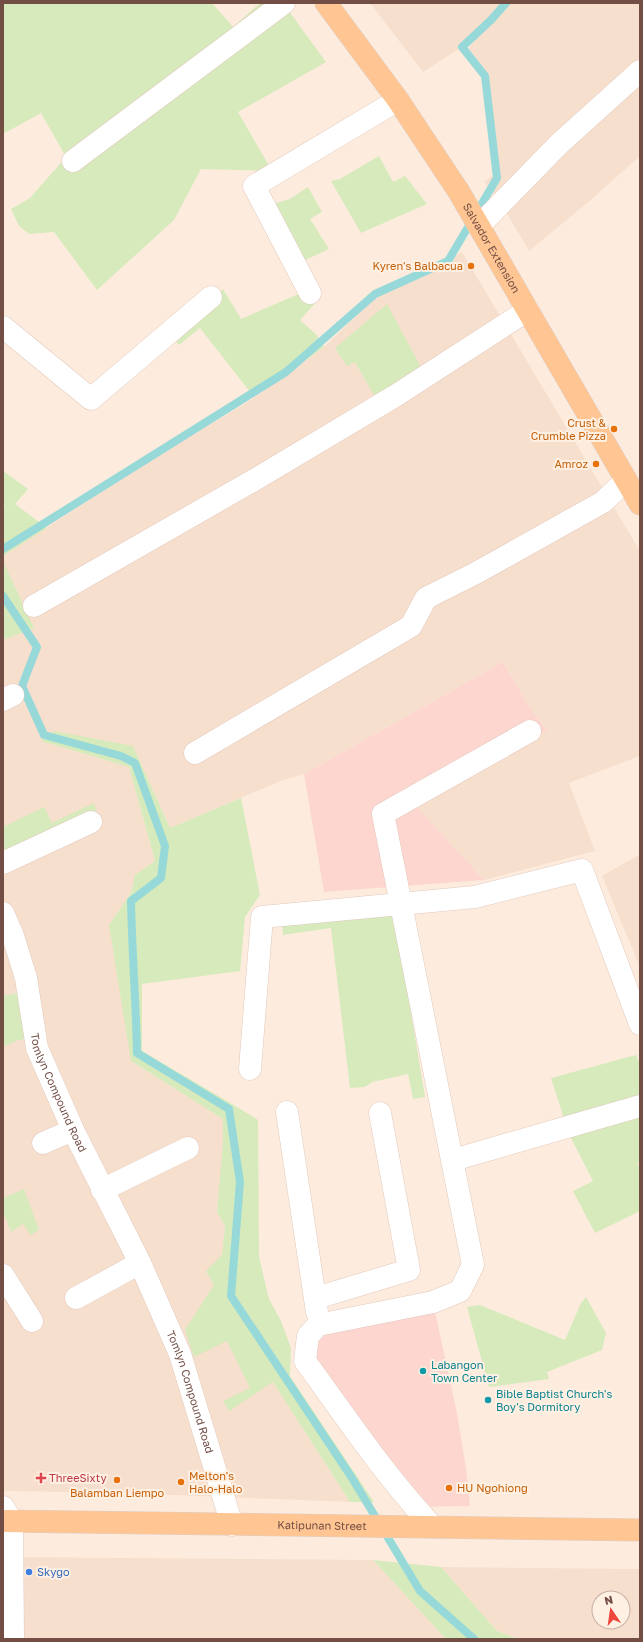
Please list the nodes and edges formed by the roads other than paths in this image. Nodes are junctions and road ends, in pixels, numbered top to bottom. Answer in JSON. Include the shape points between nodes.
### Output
{"nodes":[{"id":1,"x":284,"y":3,"type":"edge"},
{"id":2,"x":326,"y":3,"type":"edge"},
{"id":3,"x":640,"y":70,"type":"edge"},
{"id":4,"x":398,"y":100,"type":"junction"},
{"id":5,"x":73,"y":161,"type":"dead end"},
{"id":6,"x":477,"y":223,"type":"junction"},
{"id":7,"x":310,"y":292,"type":"dead end"},
{"id":8,"x":211,"y":297,"type":"dead end"},
{"id":9,"x":528,"y":310,"type":"junction"},
{"id":10,"x":3,"y":327,"type":"edge"},
{"id":11,"x":626,"y":480,"type":"junction"},
{"id":12,"x":640,"y":504,"type":"edge"},
{"id":13,"x":34,"y":606,"type":"dead end"},
{"id":14,"x":530,"y":731,"type":"dead end"},
{"id":15,"x":195,"y":752,"type":"dead end"},
{"id":16,"x":91,"y":822,"type":"dead end"},
{"id":17,"x":3,"y":863,"type":"edge"},
{"id":18,"x":402,"y":903,"type":"junction"},
{"id":19,"x":3,"y":913,"type":"edge"},
{"id":20,"x":640,"y":1024,"type":"edge"},
{"id":21,"x":250,"y":1069,"type":"dead end"},
{"id":22,"x":640,"y":1106,"type":"edge"},
{"id":23,"x":287,"y":1112,"type":"dead end"},
{"id":24,"x":380,"y":1113,"type":"dead end"},
{"id":25,"x":74,"y":1130,"type":"junction"},
{"id":26,"x":43,"y":1143,"type":"dead end"},
{"id":27,"x":188,"y":1148,"type":"dead end"},
{"id":28,"x":453,"y":1160,"type":"junction"},
{"id":29,"x":102,"y":1190,"type":"junction"},
{"id":30,"x":140,"y":1263,"type":"junction"},
{"id":31,"x":3,"y":1275,"type":"edge"},
{"id":32,"x":76,"y":1298,"type":"dead end"},
{"id":33,"x":316,"y":1298,"type":"junction"},
{"id":34,"x":32,"y":1321,"type":"dead end"},
{"id":35,"x":318,"y":1325,"type":"junction"},
{"id":36,"x":6,"y":1516,"type":"edge"},
{"id":37,"x":232,"y":1524,"type":"junction"},
{"id":38,"x":432,"y":1527,"type":"junction"},
{"id":39,"x":640,"y":1530,"type":"edge"},
{"id":40,"x":13,"y":1639,"type":"edge"}],
"edges":[{"from":1,"to":5,"type":"street"},
{"from":2,"to":4,"type":"main road","name":"Salvador Extension"},
{"from":3,"to":6,"type":"street"},
{"from":4,"to":6,"type":"main road","name":"Salvador Extension"},
{"from":4,"to":7,"type":"street","via":[[254,186]]},
{"from":6,"to":9,"type":"main road","name":"Salvador Extension"},
{"from":8,"to":10,"type":"street","via":[[91,399]]},
{"from":9,"to":11,"type":"main road","name":"Salvador Extension"},
{"from":9,"to":13,"type":"street","via":[[395,396]]},
{"from":11,"to":12,"type":"main road","name":"Salvador Extension"},
{"from":11,"to":15,"type":"street","via":[[603,502],[426,598],[411,626]]},
{"from":14,"to":18,"type":"street","via":[[383,814]]},
{"from":16,"to":17,"type":"street"},
{"from":18,"to":20,"type":"street","via":[[475,897],[582,870]]},
{"from":18,"to":21,"type":"street","via":[[262,916]]},
{"from":18,"to":28,"type":"street"},
{"from":19,"to":25,"type":"street","name":"Tomlyn Compound Road","via":[[26,978],[37,1048]]},
{"from":22,"to":28,"type":"street"},
{"from":23,"to":33,"type":"street"},
{"from":24,"to":33,"type":"street","via":[[409,1270]]},
{"from":25,"to":26,"type":"street"},
{"from":25,"to":29,"type":"street","name":"Tomlyn Compound Road"},
{"from":27,"to":29,"type":"street"},
{"from":28,"to":35,"type":"street","via":[[473,1264],[460,1291],[433,1302]]},
{"from":29,"to":30,"type":"street","name":"Tomlyn Compound Road"},
{"from":30,"to":32,"type":"street"},
{"from":30,"to":37,"type":"street","name":"Tomlyn Compound Road","via":[[180,1354]]},
{"from":31,"to":34,"type":"street"},
{"from":33,"to":35,"type":"street"},
{"from":35,"to":38,"type":"street","via":[[308,1336],[305,1361],[376,1459]]},
{"from":36,"to":37,"type":"main road","name":"Katipunan Street"},
{"from":36,"to":40,"type":"street"},
{"from":37,"to":38,"type":"main road","name":"Katipunan Street"},
{"from":38,"to":39,"type":"main road","name":"Katipunan Street"}]}
